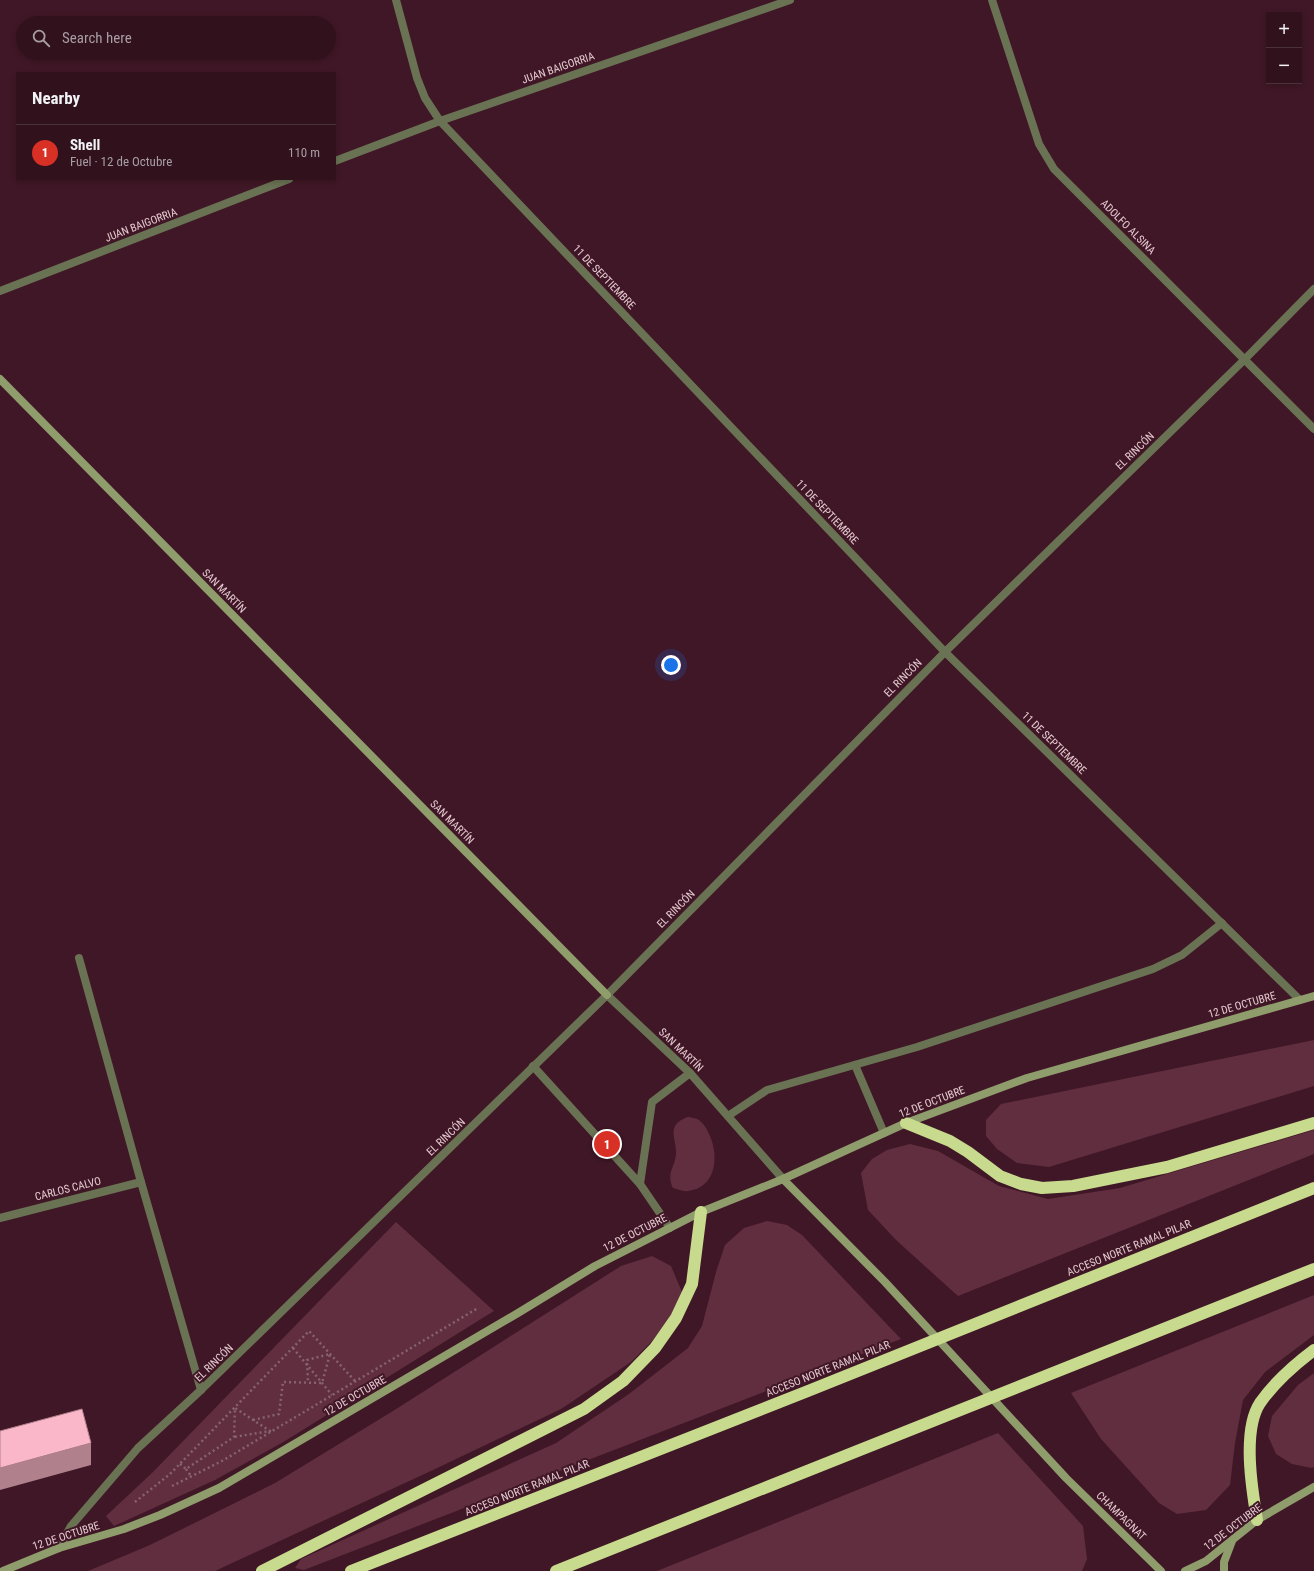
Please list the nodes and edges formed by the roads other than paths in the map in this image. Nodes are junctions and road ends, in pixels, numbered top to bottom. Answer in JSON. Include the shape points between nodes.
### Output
{"nodes":[{"id":1,"x":396,"y":0,"type":"edge"},
{"id":2,"x":790,"y":0,"type":"edge"},
{"id":3,"x":992,"y":0,"type":"edge"},
{"id":4,"x":440,"y":121,"type":"junction"},
{"id":5,"x":336,"y":161,"type":"edge"},
{"id":6,"x":286,"y":180,"type":"edge"},
{"id":7,"x":1314,"y":289,"type":"edge"},
{"id":8,"x":0,"y":291,"type":"edge"},
{"id":9,"x":1244,"y":360,"type":"junction"},
{"id":10,"x":0,"y":379,"type":"edge"},
{"id":11,"x":1314,"y":429,"type":"edge"},
{"id":12,"x":945,"y":652,"type":"junction"},
{"id":13,"x":1222,"y":923,"type":"junction"},
{"id":14,"x":79,"y":958,"type":"dead end"},
{"id":15,"x":607,"y":995,"type":"junction"},
{"id":16,"x":1314,"y":996,"type":"edge"},
{"id":17,"x":1300,"y":1000,"type":"junction"},
{"id":18,"x":854,"y":1065,"type":"junction"},
{"id":19,"x":533,"y":1066,"type":"junction"},
{"id":20,"x":690,"y":1074,"type":"junction"},
{"id":21,"x":728,"y":1116,"type":"junction"},
{"id":22,"x":906,"y":1123,"type":"junction"},
{"id":23,"x":1314,"y":1123,"type":"edge"},
{"id":24,"x":884,"y":1133,"type":"junction"},
{"id":25,"x":783,"y":1179,"type":"junction"},
{"id":26,"x":141,"y":1182,"type":"junction"},
{"id":27,"x":640,"y":1184,"type":"junction"},
{"id":28,"x":1314,"y":1188,"type":"edge"},
{"id":29,"x":701,"y":1212,"type":"junction"},
{"id":30,"x":0,"y":1218,"type":"edge"},
{"id":31,"x":670,"y":1228,"type":"junction"},
{"id":32,"x":1314,"y":1269,"type":"edge"},
{"id":33,"x":885,"y":1282,"type":"joint"},
{"id":34,"x":1314,"y":1350,"type":"edge"},
{"id":35,"x":201,"y":1390,"type":"junction"},
{"id":36,"x":1314,"y":1487,"type":"edge"},
{"id":37,"x":1257,"y":1520,"type":"junction"},
{"id":38,"x":1233,"y":1540,"type":"junction"},
{"id":39,"x":59,"y":1548,"type":"junction"},
{"id":40,"x":3,"y":1571,"type":"edge"},
{"id":41,"x":262,"y":1571,"type":"edge"},
{"id":42,"x":351,"y":1571,"type":"edge"},
{"id":43,"x":556,"y":1571,"type":"edge"},
{"id":44,"x":1161,"y":1571,"type":"edge"},
{"id":45,"x":1186,"y":1571,"type":"edge"},
{"id":46,"x":1224,"y":1571,"type":"edge"}],
"edges":[{"from":1,"to":4,"type":"street","name":"11 DE SEPTIEMBRE","via":[[417,78],[425,98]]},
{"from":2,"to":4,"type":"street","name":"JUAN BAIGORRIA"},
{"from":3,"to":9,"type":"street","name":"ADOLFO ALSINA","via":[[1039,144],[1054,169]]},
{"from":4,"to":5,"type":"street","name":"JUAN BAIGORRIA"},
{"from":4,"to":12,"type":"street","name":"11 DE SEPTIEMBRE"},
{"from":6,"to":8,"type":"street","name":"JUAN BAIGORRIA"},
{"from":7,"to":9,"type":"street","name":"EL RINCÓN"},
{"from":9,"to":11,"type":"street","name":"ADOLFO ALSINA"},
{"from":9,"to":12,"type":"street","name":"EL RINCÓN"},
{"from":10,"to":15,"type":"street","name":"SAN MARTÍN"},
{"from":12,"to":13,"type":"street","name":"11 DE SEPTIEMBRE"},
{"from":12,"to":15,"type":"street","name":"EL RINCÓN"},
{"from":13,"to":17,"type":"street","name":"11 DE SEPTIEMBRE"},
{"from":13,"to":18,"type":"street","via":[[1182,955],[1153,968],[917,1047]]},
{"from":14,"to":26,"type":"street"},
{"from":15,"to":19,"type":"street","name":"EL RINCÓN"},
{"from":15,"to":20,"type":"street","name":"SAN MARTÍN"},
{"from":16,"to":17,"type":"street","name":"12 DE OCTUBRE"},
{"from":17,"to":22,"type":"street","name":"12 DE OCTUBRE","via":[[1026,1078]]},
{"from":18,"to":21,"type":"street","via":[[767,1090]]},
{"from":18,"to":24,"type":"street"},
{"from":19,"to":27,"type":"street"},
{"from":19,"to":35,"type":"street","name":"EL RINCÓN"},
{"from":20,"to":21,"type":"street","name":"SAN MARTÍN"},
{"from":20,"to":27,"type":"street","via":[[652,1102]]},
{"from":21,"to":25,"type":"street","name":"SAN MARTÍN"},
{"from":22,"to":23,"type":"highway","via":[[950,1140],[1000,1176],[1042,1188],[1073,1186],[1167,1167]]},
{"from":22,"to":24,"type":"street","name":"12 DE OCTUBRE"},
{"from":24,"to":25,"type":"street","name":"12 DE OCTUBRE"},
{"from":25,"to":29,"type":"street","name":"12 DE OCTUBRE"},
{"from":25,"to":33,"type":"street","name":"SAN MARTÍN"},
{"from":26,"to":30,"type":"street","name":"CARLOS CALVO"},
{"from":26,"to":35,"type":"street"},
{"from":27,"to":31,"type":"street"},
{"from":28,"to":42,"type":"highway","name":"ACCESO NORTE RAMAL PILAR"},
{"from":29,"to":31,"type":"street","name":"12 DE OCTUBRE"},
{"from":29,"to":41,"type":"highway","via":[[692,1284],[679,1312],[656,1348],[623,1381],[584,1409]]},
{"from":31,"to":39,"type":"street","name":"12 DE OCTUBRE","via":[[595,1266],[219,1488],[124,1529]]},
{"from":32,"to":43,"type":"highway"},
{"from":33,"to":44,"type":"street","name":"CHAMPAGNAT","via":[[1066,1478]]},
{"from":34,"to":37,"type":"highway","via":[[1300,1360],[1259,1404],[1252,1424],[1251,1484]]},
{"from":35,"to":39,"type":"street","name":"EL RINCÓN","via":[[138,1448],[71,1526]]},
{"from":36,"to":37,"type":"street","name":"12 DE OCTUBRE"},
{"from":37,"to":38,"type":"street","name":"12 DE OCTUBRE"},
{"from":38,"to":45,"type":"street","name":"12 DE OCTUBRE","via":[[1206,1561]]},
{"from":38,"to":46,"type":"street","via":[[1224,1562]]},
{"from":39,"to":40,"type":"street","name":"12 DE OCTUBRE"}]}
